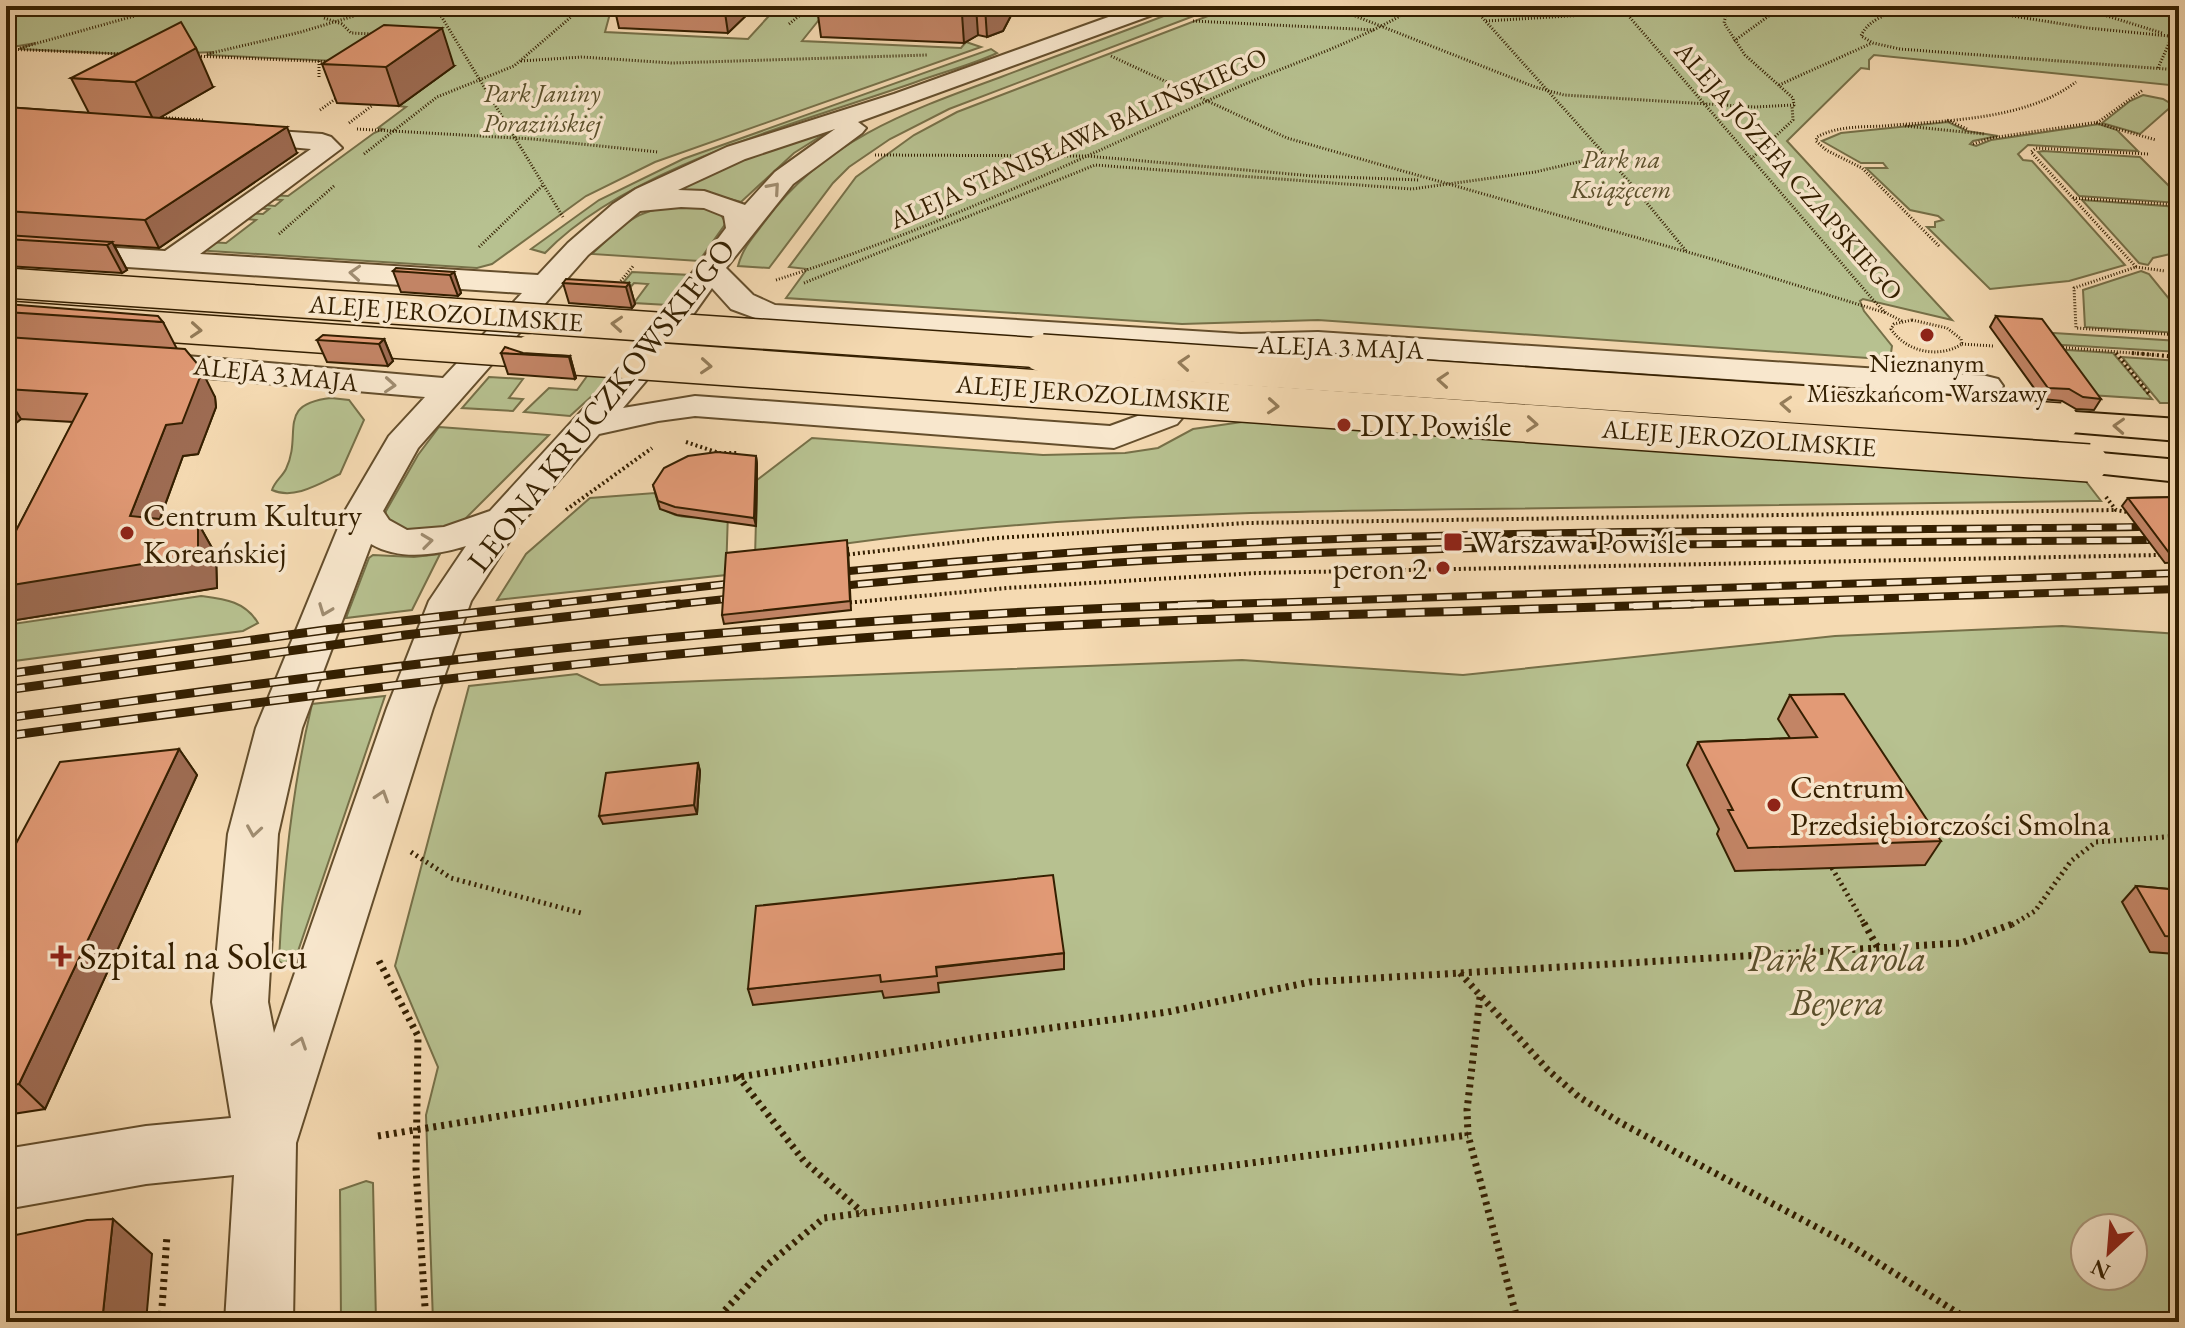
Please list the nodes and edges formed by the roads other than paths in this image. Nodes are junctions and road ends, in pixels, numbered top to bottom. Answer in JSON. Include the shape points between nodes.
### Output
{"nodes":[{"id":1,"x":1159,"y":6,"type":"edge"},
{"id":2,"x":903,"y":99,"type":"junction"},
{"id":3,"x":206,"y":128,"type":"edge"},
{"id":4,"x":623,"y":210,"type":"junction"},
{"id":5,"x":740,"y":228,"type":"junction"},
{"id":6,"x":6,"y":250,"type":"edge"},
{"id":7,"x":171,"y":261,"type":"junction"},
{"id":8,"x":712,"y":270,"type":"junction"},
{"id":9,"x":6,"y":283,"type":"edge"},
{"id":10,"x":545,"y":285,"type":"junction"},
{"id":11,"x":796,"y":300,"type":"junction"},
{"id":12,"x":6,"y":316,"type":"edge"},
{"id":13,"x":113,"y":360,"type":"edge"},
{"id":14,"x":1986,"y":386,"type":"dead end"},
{"id":15,"x":450,"y":389,"type":"junction"},
{"id":16,"x":736,"y":409,"type":"junction"},
{"id":17,"x":1165,"y":417,"type":"dead end"},
{"id":18,"x":589,"y":426,"type":"junction"},
{"id":19,"x":2179,"y":430,"type":"edge"},
{"id":20,"x":2179,"y":471,"type":"edge"},
{"id":21,"x":364,"y":511,"type":"junction"},
{"id":22,"x":504,"y":519,"type":"junction"},
{"id":23,"x":266,"y":1143,"type":"junction"},
{"id":24,"x":6,"y":1179,"type":"edge"},
{"id":25,"x":259,"y":1322,"type":"edge"}],
"edges":[{"from":1,"to":2,"type":"street","name":"LEONA KRUCZKOWSKIEGO"},
{"from":2,"to":4,"type":"street","name":"LEONA KRUCZKOWSKIEGO","via":[[706,165]]},
{"from":5,"to":2,"type":"street","name":"LEONA KRUCZKOWSKIEGO","one_way":true,"via":[[803,161]]},
{"from":3,"to":7,"type":"street","via":[[322,142],[329,148]]},
{"from":4,"to":5,"type":"street","via":[[657,201],[705,199],[738,212]]},
{"from":4,"to":10,"type":"street","name":"LEONA KRUCZKOWSKIEGO"},
{"from":5,"to":8,"type":"street","name":"LEONA KRUCZKOWSKIEGO"},
{"from":6,"to":7,"type":"street"},
{"from":10,"to":7,"type":"street","one_way":true},
{"from":8,"to":11,"type":"street","name":"ALEJA 3 MAJA","via":[[753,309],[769,314]]},
{"from":8,"to":18,"type":"street","name":"LEONA KRUCZKOWSKIEGO"},
{"from":19,"to":9,"type":"main road","name":"ALEJE JEROZOLIMSKIE","one_way":true,"bridge":true},
{"from":10,"to":15,"type":"street","name":"LEONA KRUCZKOWSKIEGO"},
{"from":11,"to":14,"type":"street","name":"ALEJA 3 MAJA","via":[[1241,344],[1318,342]]},
{"from":11,"to":16,"type":"street"},
{"from":12,"to":20,"type":"main road","name":"ALEJE JEROZOLIMSKIE","one_way":true,"bridge":true},
{"from":13,"to":15,"type":"street","name":"ALEJA 3 MAJA","one_way":true},
{"from":15,"to":21,"type":"street","name":"LEONA KRUCZKOWSKIEGO","via":[[402,444]]},
{"from":16,"to":17,"type":"street","via":[[1114,437]]},
{"from":16,"to":18,"type":"street","via":[[658,410]]},
{"from":18,"to":22,"type":"street","name":"LEONA KRUCZKOWSKIEGO"},
{"from":21,"to":22,"type":"street","one_way":true,"via":[[377,534],[416,543],[473,532]]},
{"from":21,"to":23,"type":"street","name":"LEONA KRUCZKOWSKIEGO","one_way":true,"via":[[279,728],[253,834],[240,1002]]},
{"from":23,"to":22,"type":"street","name":"LEONA KRUCZKOWSKIEGO","one_way":true,"via":[[450,601]]},
{"from":23,"to":24,"type":"street","via":[[146,1155]]},
{"from":23,"to":25,"type":"street","name":"LEONA KRUCZKOWSKIEGO"}]}
